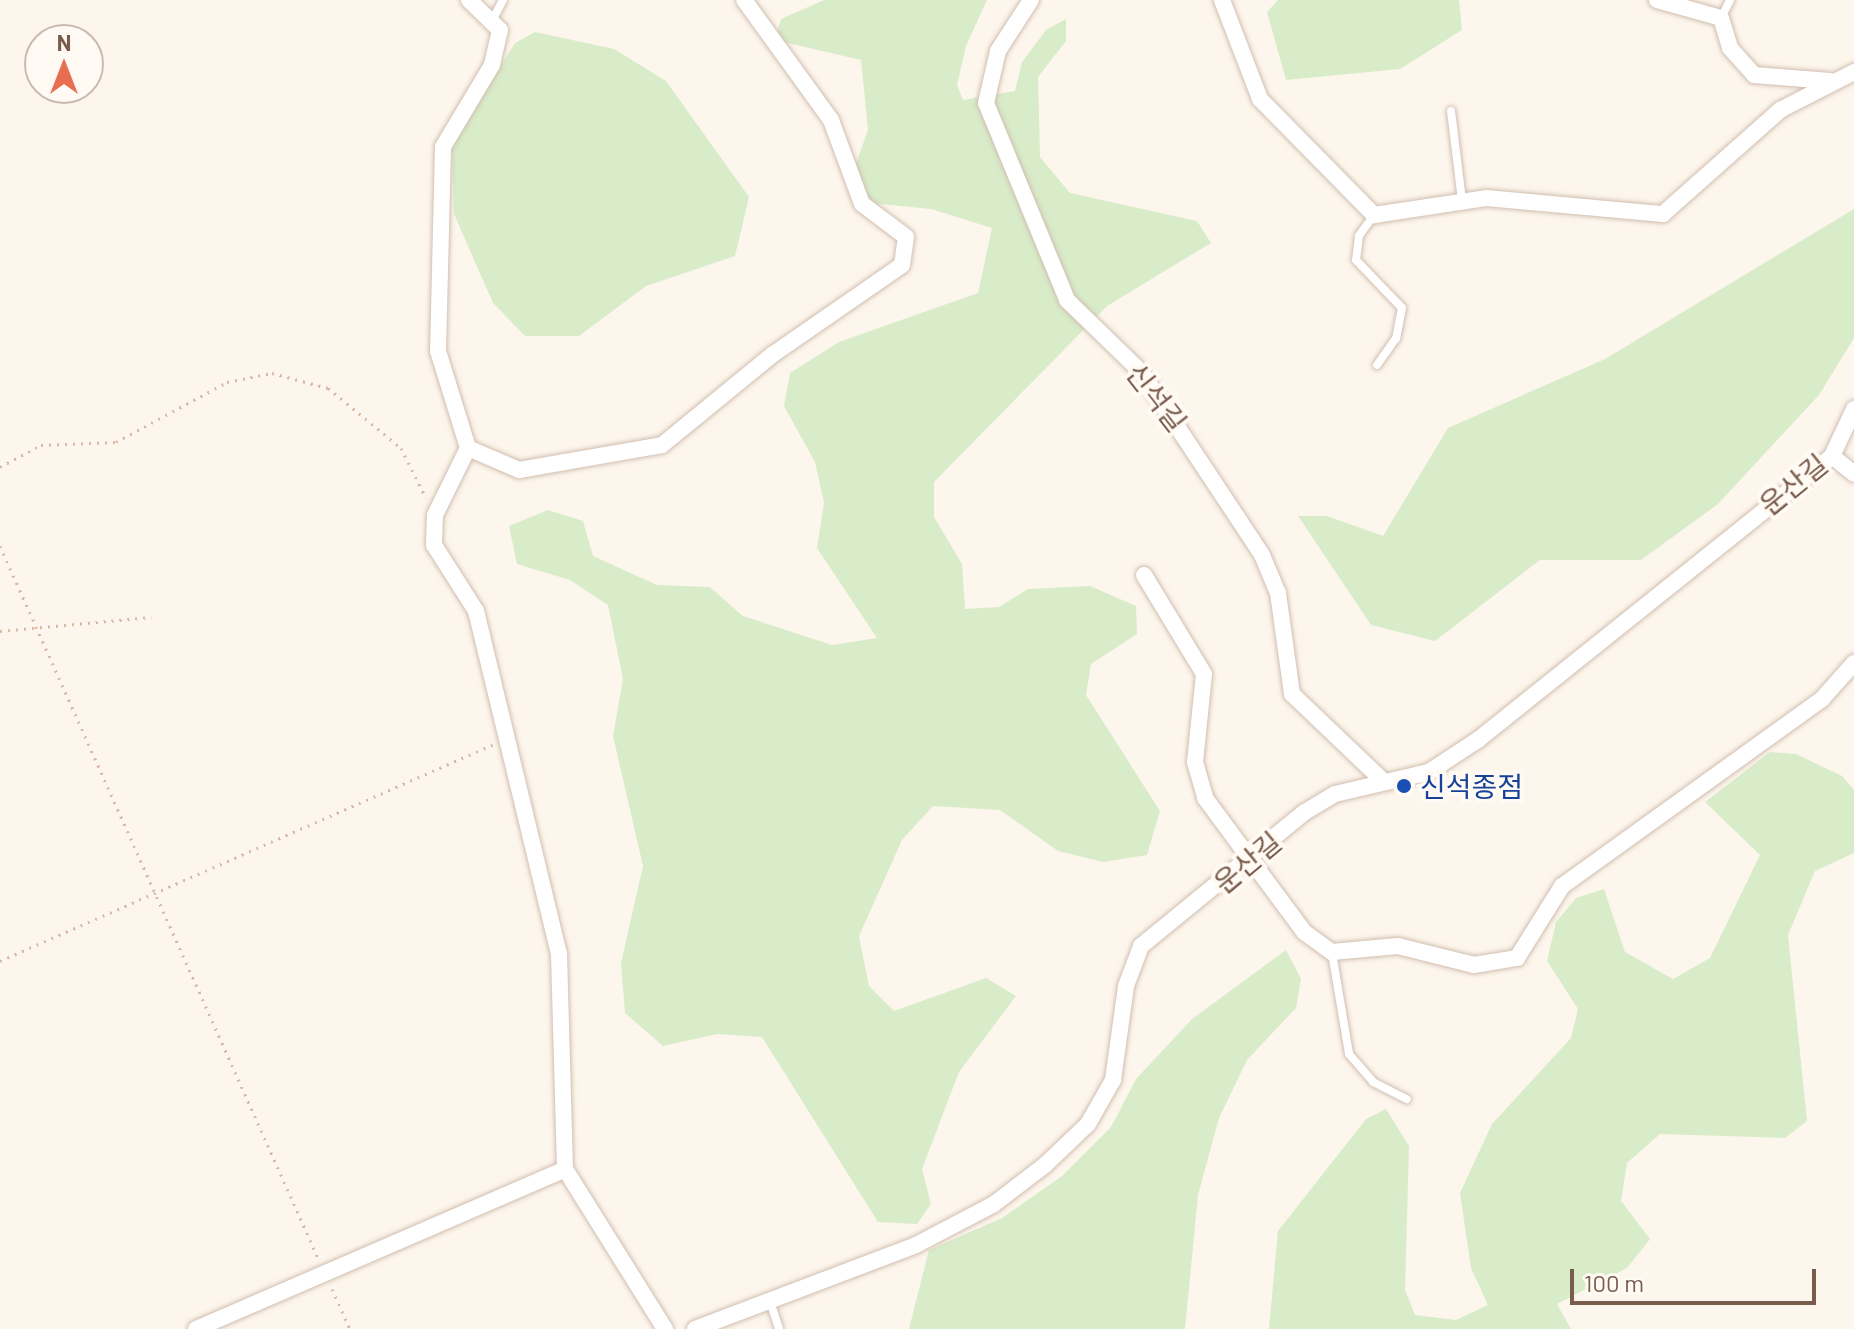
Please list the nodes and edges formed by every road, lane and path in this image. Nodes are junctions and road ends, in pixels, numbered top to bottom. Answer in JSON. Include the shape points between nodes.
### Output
{"nodes":[{"id":1,"x":469,"y":0,"type":"edge"},
{"id":2,"x":503,"y":0,"type":"edge"},
{"id":3,"x":744,"y":0,"type":"edge"},
{"id":4,"x":1031,"y":0,"type":"edge"},
{"id":5,"x":1222,"y":0,"type":"edge"},
{"id":6,"x":1657,"y":0,"type":"edge"},
{"id":7,"x":1730,"y":0,"type":"edge"},
{"id":8,"x":494,"y":17,"type":"junction"},
{"id":9,"x":1721,"y":18,"type":"junction"},
{"id":10,"x":1854,"y":72,"type":"edge"},
{"id":11,"x":1831,"y":81,"type":"junction"},
{"id":12,"x":1451,"y":111,"type":"dead end"},
{"id":13,"x":1462,"y":201,"type":"junction"},
{"id":14,"x":1374,"y":215,"type":"junction"},
{"id":15,"x":1377,"y":365,"type":"dead end"},
{"id":16,"x":1854,"y":409,"type":"edge"},
{"id":17,"x":468,"y":448,"type":"junction"},
{"id":18,"x":1832,"y":456,"type":"junction"},
{"id":19,"x":0,"y":467,"type":"edge"},
{"id":20,"x":1854,"y":474,"type":"edge"},
{"id":21,"x":435,"y":515,"type":"junction"},
{"id":22,"x":0,"y":546,"type":"edge"},
{"id":23,"x":1144,"y":575,"type":"dead end"},
{"id":24,"x":151,"y":617,"type":"dead end"},
{"id":25,"x":41,"y":627,"type":"junction"},
{"id":26,"x":0,"y":631,"type":"edge"},
{"id":27,"x":1854,"y":663,"type":"edge"},
{"id":28,"x":505,"y":738,"type":"junction"},
{"id":29,"x":1383,"y":781,"type":"junction"},
{"id":30,"x":1250,"y":864,"type":"junction"},
{"id":31,"x":153,"y":896,"type":"junction"},
{"id":32,"x":1332,"y":952,"type":"junction"},
{"id":33,"x":0,"y":961,"type":"edge"},
{"id":34,"x":1407,"y":1099,"type":"dead end"},
{"id":35,"x":565,"y":1169,"type":"junction"},
{"id":36,"x":324,"y":1270,"type":"junction"},
{"id":37,"x":770,"y":1301,"type":"junction"},
{"id":38,"x":196,"y":1329,"type":"edge"},
{"id":39,"x":350,"y":1329,"type":"edge"},
{"id":40,"x":665,"y":1329,"type":"edge"},
{"id":41,"x":695,"y":1329,"type":"edge"},
{"id":42,"x":779,"y":1329,"type":"edge"}],
"edges":[{"from":1,"to":8,"type":"street"},
{"from":2,"to":8,"type":"lane"},
{"from":3,"to":17,"type":"street","via":[[831,120],[857,197],[874,218],[906,237],[902,265],[772,355],[662,445],[519,470]]},
{"from":4,"to":29,"type":"street","name":"신석길","via":[[998,51],[986,103],[1067,300],[1141,372],[1262,555],[1278,593],[1292,694]]},
{"from":5,"to":14,"type":"street","via":[[1260,99]]},
{"from":6,"to":9,"type":"street"},
{"from":7,"to":9,"type":"lane"},
{"from":8,"to":17,"type":"street","via":[[500,30],[492,65],[443,147],[438,351]]},
{"from":9,"to":11,"type":"street","via":[[1730,48],[1754,75]]},
{"from":10,"to":11,"type":"street"},
{"from":11,"to":13,"type":"street","via":[[1780,110],[1663,214]]},
{"from":12,"to":13,"type":"lane"},
{"from":13,"to":14,"type":"street"},
{"from":14,"to":15,"type":"lane","via":[[1359,236],[1356,260],[1402,308],[1396,338]]},
{"from":16,"to":18,"type":"street","name":"운산길"},
{"from":17,"to":21,"type":"street"},
{"from":18,"to":20,"type":"street"},
{"from":18,"to":29,"type":"street","name":"운산길","via":[[1479,739],[1429,772]]},
{"from":19,"to":21,"type":"path","via":[[52,443],[116,442],[227,382],[272,373],[328,388],[401,448]]},
{"from":21,"to":28,"type":"street","via":[[434,545],[476,611]]},
{"from":22,"to":25,"type":"path"},
{"from":23,"to":30,"type":"street","via":[[1204,674],[1197,778],[1215,819]]},
{"from":24,"to":25,"type":"path"},
{"from":25,"to":26,"type":"path"},
{"from":25,"to":31,"type":"path"},
{"from":27,"to":32,"type":"street","via":[[1822,699],[1562,886],[1517,958],[1474,965],[1398,946]]},
{"from":28,"to":31,"type":"path"},
{"from":28,"to":35,"type":"street","via":[[559,954]]},
{"from":29,"to":30,"type":"street","name":"운산길","via":[[1335,794],[1305,812]]},
{"from":30,"to":32,"type":"street","via":[[1304,932]]},
{"from":30,"to":37,"type":"street","name":"운산길","via":[[1141,946],[1126,986],[1113,1080],[1088,1124],[1045,1165],[994,1204],[916,1245]]},
{"from":31,"to":33,"type":"path"},
{"from":31,"to":36,"type":"path"},
{"from":32,"to":34,"type":"lane","via":[[1349,1054],[1373,1082]]},
{"from":35,"to":36,"type":"street"},
{"from":35,"to":40,"type":"street"},
{"from":36,"to":38,"type":"street"},
{"from":36,"to":39,"type":"path"},
{"from":37,"to":41,"type":"street","name":"운산길"},
{"from":37,"to":42,"type":"lane"}]}
